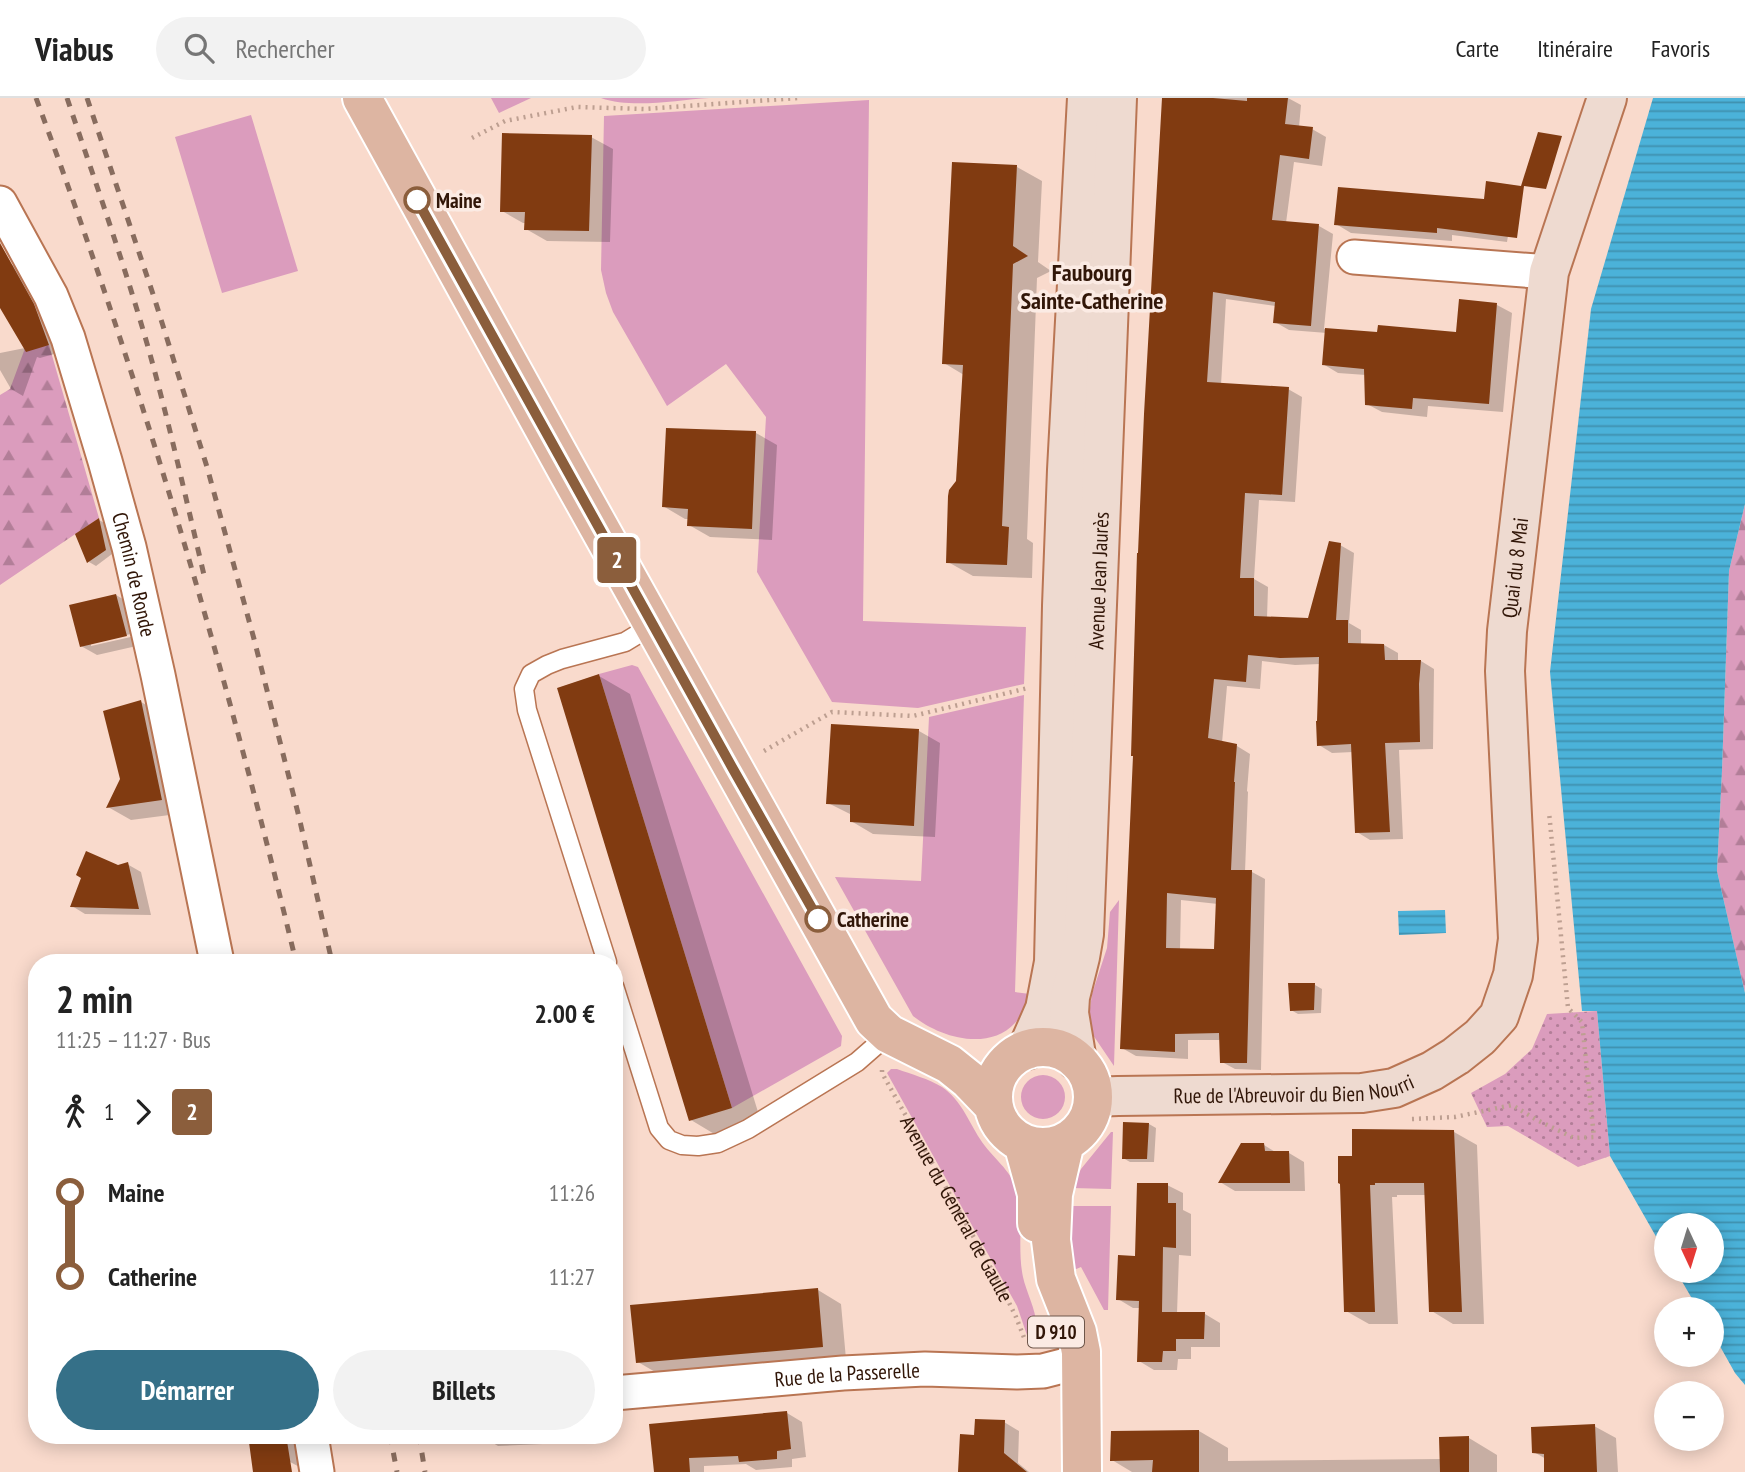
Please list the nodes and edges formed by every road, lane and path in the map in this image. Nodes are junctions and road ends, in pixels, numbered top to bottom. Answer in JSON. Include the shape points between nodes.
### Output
{"nodes":[{"id":1,"x":362,"y":98,"type":"edge"},
{"id":2,"x":577,"y":98,"type":"edge"},
{"id":3,"x":798,"y":98,"type":"edge"},
{"id":4,"x":1087,"y":98,"type":"edge"},
{"id":5,"x":1117,"y":98,"type":"edge"},
{"id":6,"x":1607,"y":98,"type":"edge"},
{"id":7,"x":578,"y":107,"type":"junction"},
{"id":8,"x":472,"y":138,"type":"dead end"},
{"id":9,"x":0,"y":203,"type":"edge"},
{"id":10,"x":1354,"y":257,"type":"dead end"},
{"id":11,"x":1549,"y":272,"type":"junction"},
{"id":12,"x":653,"y":625,"type":"junction"},
{"id":13,"x":1060,"y":687,"type":"junction"},
{"id":14,"x":733,"y":769,"type":"junction"},
{"id":15,"x":215,"y":954,"type":"edge"},
{"id":16,"x":604,"y":954,"type":"edge"},
{"id":17,"x":623,"y":1014,"type":"edge"},
{"id":18,"x":889,"y":1034,"type":"junction"},
{"id":19,"x":1480,"y":1037,"type":"joint"},
{"id":20,"x":928,"y":1054,"type":"junction"},
{"id":21,"x":1018,"y":1056,"type":"junction"},
{"id":22,"x":1077,"y":1061,"type":"junction"},
{"id":23,"x":1093,"y":1097,"type":"junction"},
{"id":24,"x":993,"y":1105,"type":"junction"},
{"id":25,"x":1065,"y":1142,"type":"junction"},
{"id":26,"x":1023,"y":1143,"type":"junction"},
{"id":27,"x":1070,"y":1364,"type":"junction"},
{"id":28,"x":623,"y":1392,"type":"edge"},
{"id":29,"x":312,"y":1444,"type":"edge"},
{"id":30,"x":317,"y":1472,"type":"edge"},
{"id":31,"x":1055,"y":1472,"type":"edge"},
{"id":32,"x":1082,"y":1472,"type":"edge"}],
"edges":[{"from":1,"to":12,"type":"main road"},
{"from":2,"to":7,"type":"path"},
{"from":3,"to":7,"type":"path","via":[[645,109]]},
{"from":4,"to":13,"type":"main road","name":"Avenue Jean Jaurès"},
{"from":5,"to":22,"type":"main road","name":"Avenue Jean Jaurès","via":[[1084,934],[1069,1013]]},
{"from":6,"to":11,"type":"main road","name":"Quai du 8 Mai"},
{"from":7,"to":8,"type":"path","via":[[505,121]]},
{"from":9,"to":15,"type":"street","name":"Chemin de Ronde","via":[[51,296],[105,461],[158,675]]},
{"from":10,"to":11,"type":"street"},
{"from":11,"to":19,"type":"main road","name":"Quai du 8 Mai","via":[[1505,671],[1518,939],[1513,975],[1499,1016]]},
{"from":12,"to":14,"type":"main road"},
{"from":12,"to":16,"type":"lane","via":[[625,642],[547,665],[531,674],[524,689]]},
{"from":13,"to":14,"type":"path","via":[[1030,688],[913,716],[832,712]]},
{"from":13,"to":21,"type":"main road","name":"Avenue Jean Jaurès","via":[[1054,962],[1045,1009]]},
{"from":14,"to":18,"type":"main road","via":[[874,1020]]},
{"from":17,"to":18,"type":"lane","via":[[659,1128],[669,1140],[682,1145],[718,1143],[748,1129],[857,1062]]},
{"from":18,"to":20,"type":"main road"},
{"from":18,"to":27,"type":"path","name":"Avenue du Général de Gaulle","via":[[882,1073],[1002,1287],[1028,1350]]},
{"from":19,"to":23,"type":"main road","name":"Rue de l'Abreuvoir du Bien Nourri","via":[[1440,1066],[1394,1088],[1362,1093]]},
{"from":20,"to":21,"type":"main road","via":[[981,1062]]},
{"from":20,"to":24,"type":"main road","via":[[959,1072]]},
{"from":21,"to":22,"type":"main road","via":[[1038,1047],[1059,1050]]},
{"from":21,"to":24,"type":"main road","via":[[999,1074]]},
{"from":22,"to":23,"type":"main road","via":[[1086,1072]]},
{"from":23,"to":25,"type":"main road","via":[[1085,1123]]},
{"from":24,"to":26,"type":"main road","via":[[1003,1128]]},
{"from":25,"to":26,"type":"main road","via":[[1044,1147]]},
{"from":25,"to":27,"type":"main road","number":"D 910","via":[[1050,1219],[1056,1279],[1077,1332]]},
{"from":26,"to":27,"type":"main road","number":"D 910","via":[[1037,1194],[1044,1285]]},
{"from":27,"to":28,"type":"street","name":"Rue de la Passerelle","via":[[1043,1371],[925,1368],[843,1373]]},
{"from":27,"to":31,"type":"main road","number":"D 910"},
{"from":27,"to":32,"type":"main road","number":"D 910"},
{"from":29,"to":30,"type":"street"}]}
